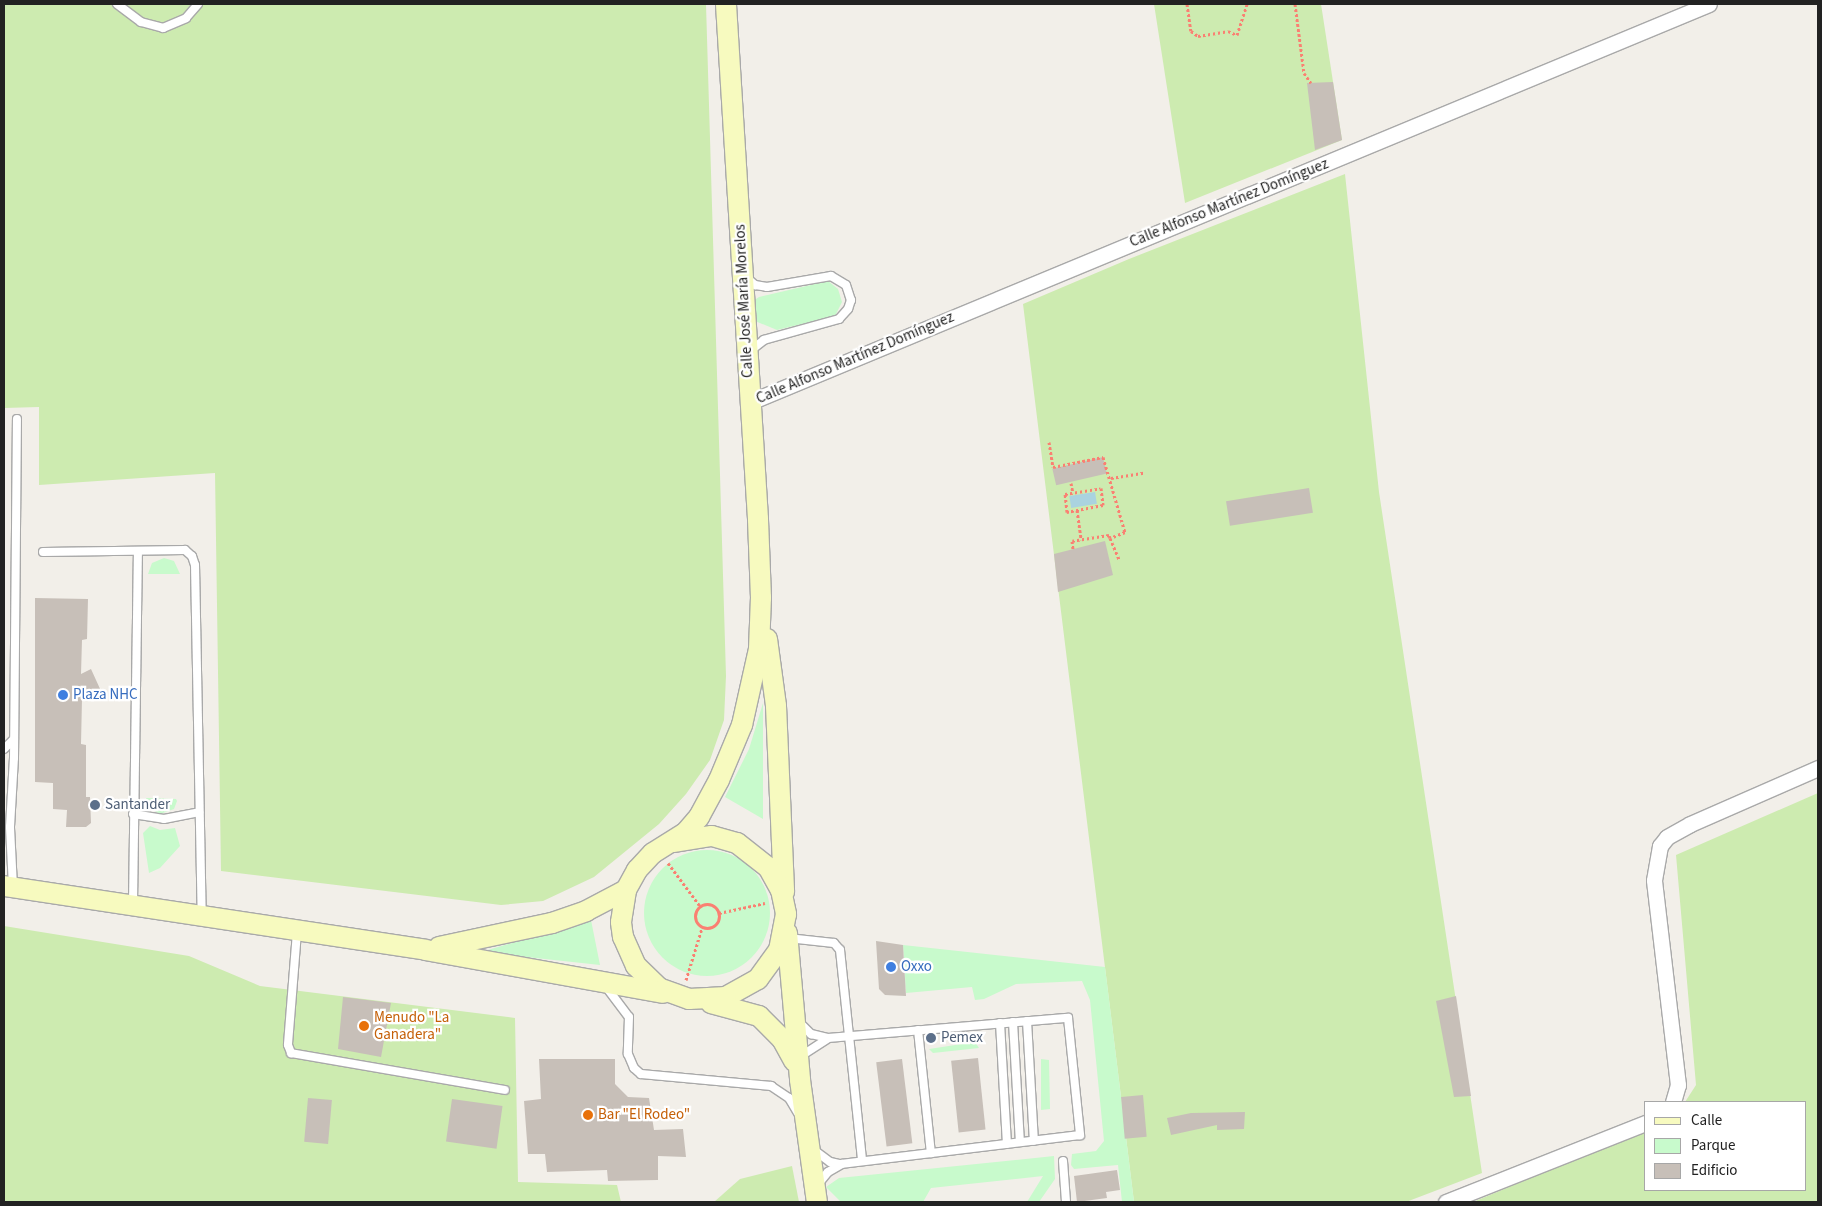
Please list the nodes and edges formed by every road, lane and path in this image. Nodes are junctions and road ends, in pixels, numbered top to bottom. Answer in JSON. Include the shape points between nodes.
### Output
{"nodes":[{"id":1,"x":117,"y":4,"type":"edge"},
{"id":2,"x":198,"y":4,"type":"edge"},
{"id":3,"x":726,"y":4,"type":"edge"},
{"id":4,"x":1187,"y":4,"type":"edge"},
{"id":5,"x":1247,"y":4,"type":"edge"},
{"id":6,"x":1295,"y":4,"type":"edge"},
{"id":7,"x":1709,"y":4,"type":"edge"},
{"id":8,"x":1311,"y":83,"type":"dead end"},
{"id":9,"x":742,"y":271,"type":"junction"},
{"id":10,"x":747,"y":357,"type":"junction"},
{"id":11,"x":750,"y":402,"type":"junction"},
{"id":12,"x":18,"y":419,"type":"dead end"},
{"id":13,"x":1049,"y":442,"type":"dead end"},
{"id":14,"x":1144,"y":473,"type":"dead end"},
{"id":15,"x":1111,"y":478,"type":"junction"},
{"id":16,"x":1071,"y":483,"type":"dead end"},
{"id":17,"x":1073,"y":493,"type":"junction"},
{"id":18,"x":1076,"y":510,"type":"junction"},
{"id":19,"x":1110,"y":538,"type":"junction"},
{"id":20,"x":1081,"y":540,"type":"junction"},
{"id":21,"x":1112,"y":543,"type":"junction"},
{"id":22,"x":1106,"y":545,"type":"dead end"},
{"id":23,"x":1073,"y":549,"type":"dead end"},
{"id":24,"x":138,"y":551,"type":"junction"},
{"id":25,"x":43,"y":552,"type":"dead end"},
{"id":26,"x":1119,"y":559,"type":"dead end"},
{"id":27,"x":761,"y":598,"type":"junction"},
{"id":28,"x":14,"y":737,"type":"junction"},
{"id":29,"x":4,"y":749,"type":"edge"},
{"id":30,"x":14,"y":758,"type":"junction"},
{"id":31,"x":1818,"y":768,"type":"edge"},
{"id":32,"x":198,"y":812,"type":"junction"},
{"id":33,"x":133,"y":814,"type":"junction"},
{"id":34,"x":665,"y":846,"type":"junction"},
{"id":35,"x":8,"y":886,"type":"edge"},
{"id":36,"x":626,"y":890,"type":"junction"},
{"id":37,"x":132,"y":905,"type":"junction"},
{"id":38,"x":784,"y":905,"type":"junction"},
{"id":39,"x":700,"y":906,"type":"junction"},
{"id":40,"x":719,"y":913,"type":"junction"},
{"id":41,"x":202,"y":915,"type":"junction"},
{"id":42,"x":702,"y":928,"type":"junction"},
{"id":43,"x":297,"y":930,"type":"junction"},
{"id":44,"x":788,"y":938,"type":"junction"},
{"id":45,"x":425,"y":950,"type":"junction"},
{"id":46,"x":596,"y":981,"type":"junction"},
{"id":47,"x":681,"y":997,"type":"junction"},
{"id":48,"x":794,"y":1010,"type":"junction"},
{"id":49,"x":1026,"y":1021,"type":"junction"},
{"id":50,"x":1013,"y":1022,"type":"junction"},
{"id":51,"x":1000,"y":1023,"type":"junction"},
{"id":52,"x":918,"y":1030,"type":"junction"},
{"id":53,"x":847,"y":1036,"type":"junction"},
{"id":54,"x":828,"y":1038,"type":"junction"},
{"id":55,"x":799,"y":1072,"type":"junction"},
{"id":56,"x":505,"y":1090,"type":"dead end"},
{"id":57,"x":1673,"y":1101,"type":"edge"},
{"id":58,"x":1644,"y":1124,"type":"edge"},
{"id":59,"x":807,"y":1139,"type":"junction"},
{"id":60,"x":1034,"y":1141,"type":"junction"},
{"id":61,"x":1020,"y":1142,"type":"junction"},
{"id":62,"x":1007,"y":1144,"type":"junction"},
{"id":63,"x":931,"y":1153,"type":"junction"},
{"id":64,"x":862,"y":1161,"type":"junction"},
{"id":65,"x":1063,"y":1161,"type":"dead end"},
{"id":66,"x":844,"y":1164,"type":"junction"},
{"id":67,"x":820,"y":1199,"type":"edge"},
{"id":68,"x":1066,"y":1202,"type":"edge"},
{"id":69,"x":1446,"y":1202,"type":"edge"}],
"edges":[{"from":1,"to":2,"type":"lane","via":[[141,22],[163,28],[186,18]]},
{"from":3,"to":9,"type":"main road","name":"Calle José María Morelos"},
{"from":4,"to":5,"type":"path","via":[[1191,31],[1198,36],[1228,32],[1237,35]]},
{"from":6,"to":8,"type":"path","via":[[1304,73]]},
{"from":7,"to":11,"type":"street","name":"Calle Alfonso Martínez Domínguez"},
{"from":9,"to":10,"type":"main road","name":"Calle José María Morelos"},
{"from":9,"to":10,"type":"lane","via":[[761,287],[831,276],[846,285],[851,300],[839,319],[764,340]]},
{"from":10,"to":11,"type":"main road","name":"Calle José María Morelos"},
{"from":11,"to":27,"type":"main road","name":"Calle José María Morelos"},
{"from":12,"to":28,"type":"lane"},
{"from":13,"to":15,"type":"path","via":[[1053,467],[1103,457]]},
{"from":14,"to":15,"type":"path"},
{"from":15,"to":19,"type":"path","via":[[1125,532]]},
{"from":16,"to":17,"type":"path"},
{"from":17,"to":18,"type":"path","via":[[1064,494],[1067,512]]},
{"from":17,"to":18,"type":"path","via":[[1101,488],[1103,505]]},
{"from":18,"to":20,"type":"path"},
{"from":19,"to":20,"type":"path","via":[[1109,535]]},
{"from":19,"to":21,"type":"path"},
{"from":20,"to":23,"type":"path","via":[[1072,541]]},
{"from":21,"to":22,"type":"path"},
{"from":21,"to":26,"type":"path"},
{"from":24,"to":25,"type":"lane"},
{"from":24,"to":32,"type":"lane","via":[[185,550],[195,561]]},
{"from":24,"to":33,"type":"lane"},
{"from":27,"to":34,"type":"main road","via":[[759,649],[734,751],[699,817]]},
{"from":27,"to":38,"type":"main road","via":[[776,706]]},
{"from":28,"to":29,"type":"lane"},
{"from":28,"to":30,"type":"lane"},
{"from":29,"to":30,"type":"lane"},
{"from":30,"to":35,"type":"lane"},
{"from":31,"to":57,"type":"street","via":[[1690,824],[1667,837],[1660,846],[1654,880],[1678,1085]]},
{"from":32,"to":33,"type":"lane","via":[[164,819]]},
{"from":32,"to":41,"type":"lane"},
{"from":33,"to":37,"type":"lane"},
{"from":34,"to":36,"type":"main road","via":[[637,870]]},
{"from":34,"to":38,"type":"main road","via":[[712,836],[737,843],[768,867]]},
{"from":34,"to":39,"type":"path"},
{"from":35,"to":37,"type":"main road"},
{"from":36,"to":45,"type":"main road","via":[[552,924]]},
{"from":36,"to":47,"type":"main road","via":[[621,922],[628,953],[647,978]]},
{"from":37,"to":41,"type":"main road"},
{"from":38,"to":40,"type":"path"},
{"from":38,"to":44,"type":"main road"},
{"from":38,"to":47,"type":"main road","via":[[780,950],[758,979],[726,997]]},
{"from":39,"to":40,"type":"path","via":[[712,905]]},
{"from":39,"to":42,"type":"path","via":[[695,919]]},
{"from":40,"to":42,"type":"path","via":[[716,924]]},
{"from":41,"to":43,"type":"main road"},
{"from":42,"to":47,"type":"path"},
{"from":43,"to":45,"type":"main road"},
{"from":43,"to":56,"type":"lane","via":[[288,1044],[291,1053]]},
{"from":44,"to":48,"type":"main road"},
{"from":44,"to":53,"type":"lane","via":[[838,946]]},
{"from":45,"to":46,"type":"main road"},
{"from":46,"to":47,"type":"main road"},
{"from":46,"to":59,"type":"lane","via":[[615,995],[626,1011],[630,1023],[628,1054],[634,1068],[641,1074],[771,1086],[789,1098]]},
{"from":47,"to":55,"type":"main road","via":[[735,1007],[759,1016],[786,1046]]},
{"from":48,"to":54,"type":"lane","via":[[807,1031]]},
{"from":48,"to":55,"type":"main road"},
{"from":49,"to":50,"type":"lane"},
{"from":49,"to":60,"type":"lane"},
{"from":49,"to":60,"type":"lane","via":[[1068,1018],[1080,1135]]},
{"from":50,"to":51,"type":"lane"},
{"from":50,"to":61,"type":"lane"},
{"from":51,"to":52,"type":"lane"},
{"from":51,"to":62,"type":"lane"},
{"from":52,"to":53,"type":"lane"},
{"from":52,"to":63,"type":"lane"},
{"from":53,"to":54,"type":"lane"},
{"from":53,"to":64,"type":"lane"},
{"from":54,"to":55,"type":"lane","via":[[804,1053]]},
{"from":55,"to":59,"type":"main road"},
{"from":58,"to":69,"type":"street"},
{"from":59,"to":66,"type":"lane","via":[[830,1162]]},
{"from":59,"to":67,"type":"main road"},
{"from":60,"to":61,"type":"lane"},
{"from":61,"to":62,"type":"lane"},
{"from":62,"to":63,"type":"lane"},
{"from":63,"to":64,"type":"lane"},
{"from":64,"to":66,"type":"lane"},
{"from":65,"to":68,"type":"lane"},
{"from":66,"to":67,"type":"lane","via":[[828,1172]]}]}
